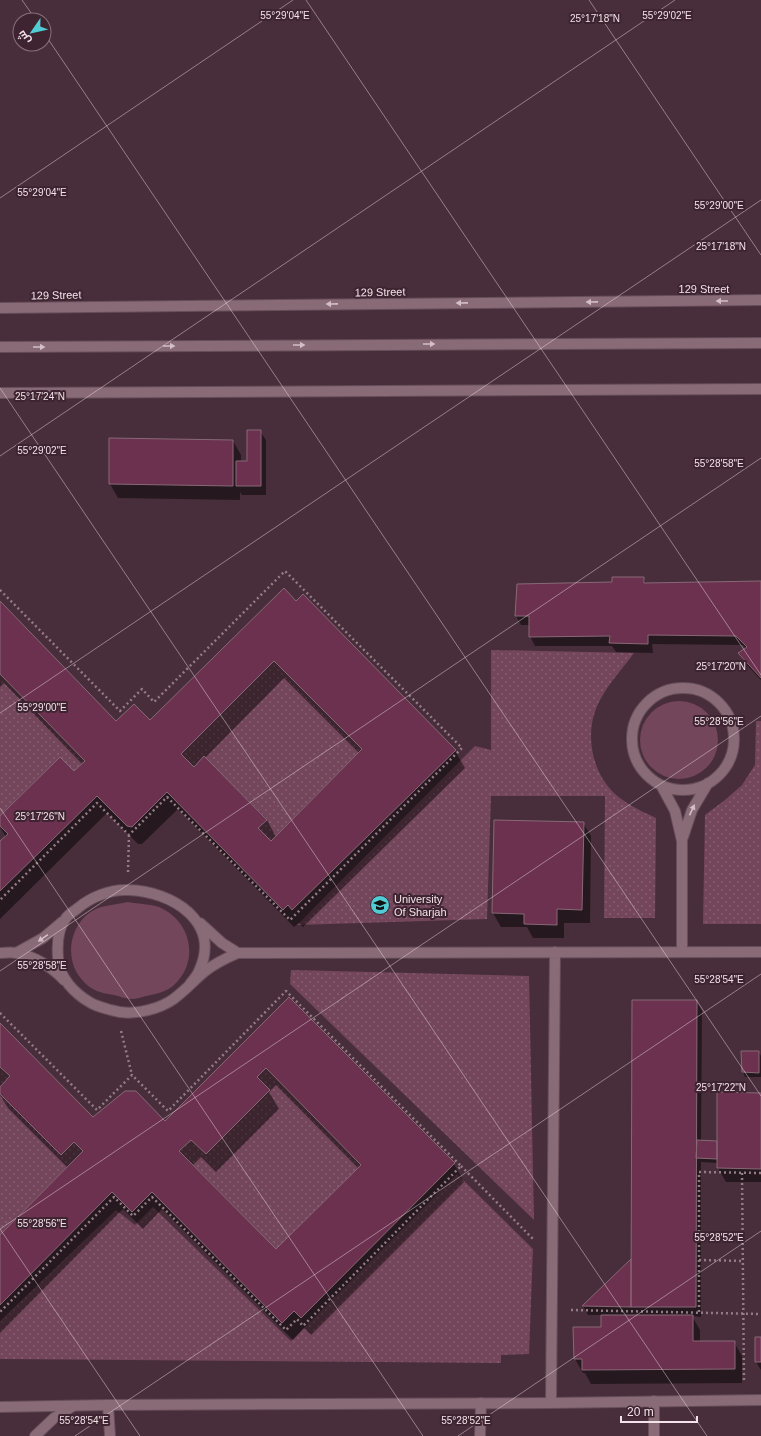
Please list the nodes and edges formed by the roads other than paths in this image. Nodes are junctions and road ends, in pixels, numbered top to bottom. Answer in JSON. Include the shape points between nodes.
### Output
{"nodes":[{"id":1,"x":761,"y":300,"type":"edge"},
{"id":2,"x":0,"y":308,"type":"edge"},
{"id":3,"x":761,"y":343,"type":"edge"},
{"id":4,"x":0,"y":347,"type":"edge"},
{"id":5,"x":761,"y":389,"type":"edge"},
{"id":6,"x":0,"y":393,"type":"edge"},
{"id":7,"x":709,"y":783,"type":"junction"},
{"id":8,"x":661,"y":785,"type":"junction"},
{"id":9,"x":682,"y":841,"type":"junction"},
{"id":10,"x":194,"y":916,"type":"junction"},
{"id":11,"x":66,"y":918,"type":"junction"},
{"id":12,"x":555,"y":952,"type":"junction"},
{"id":13,"x":682,"y":952,"type":"junction"},
{"id":14,"x":761,"y":952,"type":"edge"},
{"id":15,"x":0,"y":953,"type":"edge"},
{"id":16,"x":16,"y":953,"type":"junction"},
{"id":17,"x":238,"y":953,"type":"junction"},
{"id":18,"x":190,"y":984,"type":"junction"},
{"id":19,"x":70,"y":986,"type":"junction"},
{"id":20,"x":761,"y":1400,"type":"edge"},
{"id":21,"x":654,"y":1401,"type":"junction"},
{"id":22,"x":481,"y":1403,"type":"junction"},
{"id":23,"x":551,"y":1403,"type":"junction"},
{"id":24,"x":108,"y":1405,"type":"junction"},
{"id":25,"x":73,"y":1406,"type":"junction"},
{"id":26,"x":0,"y":1407,"type":"edge"},
{"id":27,"x":35,"y":1436,"type":"edge"},
{"id":28,"x":110,"y":1436,"type":"edge"},
{"id":29,"x":480,"y":1436,"type":"edge"},
{"id":30,"x":654,"y":1436,"type":"edge"}],
"edges":[{"from":1,"to":2,"type":"street","name":"129 Street","one_way":true},
{"from":4,"to":3,"type":"street","one_way":true},
{"from":5,"to":6,"type":"street"},
{"from":7,"to":8,"type":"street","via":[[686,790]]},
{"from":7,"to":8,"type":"street","via":[[723,770],[732,753],[734,734],[728,715],[716,700],[699,690],[680,688],[661,692],[646,703],[635,720],[632,738],[635,758],[646,774]]},
{"from":9,"to":7,"type":"street","one_way":true,"via":[[692,810]]},
{"from":8,"to":9,"type":"street","via":[[675,811]]},
{"from":9,"to":13,"type":"street"},
{"from":10,"to":11,"type":"street","via":[[174,901],[151,892],[127,890],[105,893],[84,903]]},
{"from":10,"to":17,"type":"street","via":[[222,943]]},
{"from":10,"to":18,"type":"street","via":[[201,929],[204,943],[203,958]]},
{"from":11,"to":16,"type":"street","one_way":true,"via":[[43,938]]},
{"from":11,"to":19,"type":"street","via":[[57,945],[62,974]]},
{"from":12,"to":13,"type":"street"},
{"from":12,"to":17,"type":"street"},
{"from":12,"to":23,"type":"street"},
{"from":13,"to":14,"type":"street"},
{"from":15,"to":16,"type":"street"},
{"from":16,"to":19,"type":"street","via":[[32,957],[46,965]]},
{"from":17,"to":18,"type":"street","via":[[205,971]]},
{"from":18,"to":19,"type":"street","via":[[170,1002],[144,1011],[117,1012],[91,1003]]},
{"from":20,"to":21,"type":"street"},
{"from":21,"to":23,"type":"street"},
{"from":21,"to":30,"type":"street"},
{"from":22,"to":23,"type":"street"},
{"from":22,"to":24,"type":"street"},
{"from":22,"to":29,"type":"street"},
{"from":24,"to":25,"type":"street"},
{"from":24,"to":28,"type":"street"},
{"from":25,"to":26,"type":"street"},
{"from":25,"to":27,"type":"street","via":[[54,1418]]}]}
